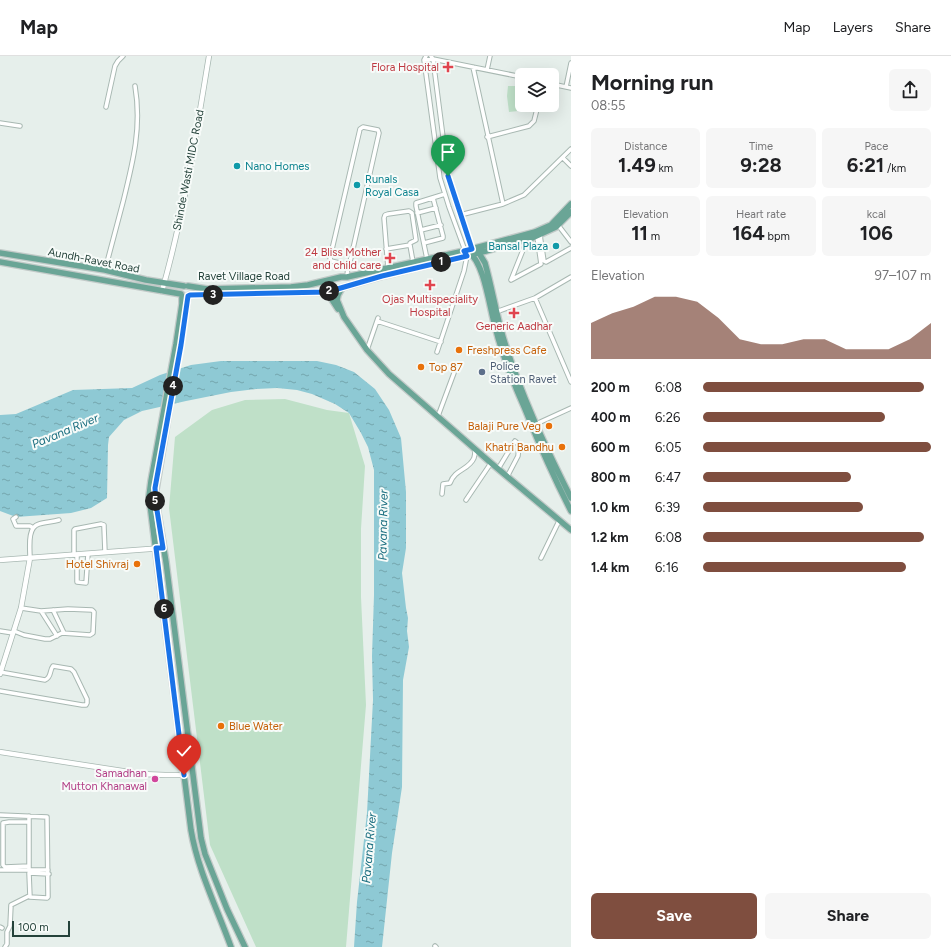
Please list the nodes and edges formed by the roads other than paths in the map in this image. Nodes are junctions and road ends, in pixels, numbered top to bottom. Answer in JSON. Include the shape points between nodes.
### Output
{"nodes":[{"id":1,"x":123,"y":56,"type":"edge"},
{"id":2,"x":209,"y":56,"type":"edge"},
{"id":3,"x":490,"y":56,"type":"edge"},
{"id":4,"x":432,"y":57,"type":"edge"},
{"id":5,"x":425,"y":58,"type":"edge"},
{"id":6,"x":571,"y":63,"type":"edge"},
{"id":7,"x":473,"y":67,"type":"junction"},
{"id":8,"x":487,"y":70,"type":"junction"},
{"id":9,"x":515,"y":76,"type":"edge"},
{"id":10,"x":135,"y":86,"type":"dead end"},
{"id":11,"x":559,"y":86,"type":"edge"},
{"id":12,"x":566,"y":87,"type":"junction"},
{"id":13,"x":571,"y":88,"type":"edge"},
{"id":14,"x":106,"y":107,"type":"dead end"},
{"id":15,"x":536,"y":112,"type":"edge"},
{"id":16,"x":0,"y":123,"type":"edge"},
{"id":17,"x":20,"y":126,"type":"dead end"},
{"id":18,"x":488,"y":137,"type":"junction"},
{"id":19,"x":571,"y":149,"type":"edge"},
{"id":20,"x":563,"y":158,"type":"junction"},
{"id":21,"x":446,"y":160,"type":"junction"},
{"id":22,"x":437,"y":161,"type":"junction"},
{"id":23,"x":571,"y":166,"type":"edge"},
{"id":24,"x":445,"y":194,"type":"junction"},
{"id":25,"x":433,"y":198,"type":"junction"},
{"id":26,"x":503,"y":204,"type":"junction"},
{"id":27,"x":571,"y":204,"type":"edge"},
{"id":28,"x":436,"y":208,"type":"junction"},
{"id":29,"x":571,"y":212,"type":"edge"},
{"id":30,"x":417,"y":213,"type":"junction"},
{"id":31,"x":460,"y":215,"type":"junction"},
{"id":32,"x":441,"y":225,"type":"junction"},
{"id":33,"x":558,"y":225,"type":"junction"},
{"id":34,"x":421,"y":230,"type":"junction"},
{"id":35,"x":536,"y":236,"type":"junction"},
{"id":36,"x":571,"y":242,"type":"edge"},
{"id":37,"x":424,"y":243,"type":"junction"},
{"id":38,"x":410,"y":245,"type":"junction"},
{"id":39,"x":571,"y":248,"type":"edge"},
{"id":40,"x":386,"y":249,"type":"junction"},
{"id":41,"x":0,"y":253,"type":"edge"},
{"id":42,"x":469,"y":253,"type":"junction"},
{"id":43,"x":478,"y":253,"type":"junction"},
{"id":44,"x":427,"y":259,"type":"junction"},
{"id":45,"x":0,"y":262,"type":"edge"},
{"id":46,"x":413,"y":262,"type":"junction"},
{"id":47,"x":348,"y":265,"type":"junction"},
{"id":48,"x":388,"y":268,"type":"junction"},
{"id":49,"x":105,"y":270,"type":"junction"},
{"id":50,"x":571,"y":277,"type":"edge"},
{"id":51,"x":345,"y":278,"type":"junction"},
{"id":52,"x":164,"y":283,"type":"junction"},
{"id":53,"x":320,"y":283,"type":"junction"},
{"id":54,"x":186,"y":286,"type":"junction"},
{"id":55,"x":344,"y":286,"type":"junction"},
{"id":56,"x":162,"y":291,"type":"junction"},
{"id":57,"x":325,"y":292,"type":"junction"},
{"id":58,"x":181,"y":295,"type":"junction"},
{"id":59,"x":189,"y":296,"type":"junction"},
{"id":60,"x":535,"y":298,"type":"junction"},
{"id":61,"x":494,"y":312,"type":"junction"},
{"id":62,"x":344,"y":317,"type":"junction"},
{"id":63,"x":440,"y":342,"type":"junction"},
{"id":64,"x":178,"y":344,"type":"junction"},
{"id":65,"x":367,"y":350,"type":"junction"},
{"id":66,"x":437,"y":352,"type":"dead end"},
{"id":67,"x":454,"y":373,"type":"dead end"},
{"id":68,"x":571,"y":382,"type":"edge"},
{"id":69,"x":571,"y":408,"type":"edge"},
{"id":70,"x":438,"y":416,"type":"junction"},
{"id":71,"x":534,"y":425,"type":"junction"},
{"id":72,"x":475,"y":449,"type":"junction"},
{"id":73,"x":491,"y":463,"type":"junction"},
{"id":74,"x":498,"y":469,"type":"junction"},
{"id":75,"x":507,"y":477,"type":"junction"},
{"id":76,"x":442,"y":494,"type":"dead end"},
{"id":77,"x":571,"y":498,"type":"edge"},
{"id":78,"x":466,"y":500,"type":"dead end"},
{"id":79,"x":153,"y":504,"type":"junction"},
{"id":80,"x":571,"y":511,"type":"edge"},
{"id":81,"x":16,"y":517,"type":"dead end"},
{"id":82,"x":58,"y":520,"type":"dead end"},
{"id":83,"x":559,"y":521,"type":"junction"},
{"id":84,"x":33,"y":528,"type":"junction"},
{"id":85,"x":571,"y":530,"type":"edge"},
{"id":86,"x":156,"y":548,"type":"junction"},
{"id":87,"x":163,"y":548,"type":"junction"},
{"id":88,"x":104,"y":552,"type":"junction"},
{"id":89,"x":88,"y":554,"type":"junction"},
{"id":90,"x":76,"y":555,"type":"junction"},
{"id":91,"x":30,"y":558,"type":"junction"},
{"id":92,"x":542,"y":558,"type":"dead end"},
{"id":93,"x":0,"y":560,"type":"edge"},
{"id":94,"x":21,"y":608,"type":"junction"},
{"id":95,"x":53,"y":610,"type":"junction"},
{"id":96,"x":41,"y":611,"type":"junction"},
{"id":97,"x":0,"y":631,"type":"edge"},
{"id":98,"x":14,"y":632,"type":"junction"},
{"id":99,"x":64,"y":633,"type":"junction"},
{"id":100,"x":57,"y":636,"type":"junction"},
{"id":101,"x":0,"y":673,"type":"edge"},
{"id":102,"x":0,"y":690,"type":"edge"},
{"id":103,"x":0,"y":752,"type":"edge"},
{"id":104,"x":184,"y":775,"type":"junction"},
{"id":105,"x":0,"y":815,"type":"edge"},
{"id":106,"x":29,"y":816,"type":"junction"},
{"id":107,"x":29,"y":822,"type":"junction"},
{"id":108,"x":30,"y":868,"type":"junction"},
{"id":109,"x":0,"y":870,"type":"edge"},
{"id":110,"x":49,"y":872,"type":"junction"},
{"id":111,"x":29,"y":896,"type":"junction"},
{"id":112,"x":5,"y":947,"type":"edge"},
{"id":113,"x":231,"y":947,"type":"edge"},
{"id":114,"x":245,"y":947,"type":"edge"}],
"edges":[{"from":1,"to":14,"type":"street","via":[[115,66]]},
{"from":2,"to":52,"type":"street","name":"Shinde Wasti MIDC Road","via":[[188,177]]},
{"from":3,"to":8,"type":"street"},
{"from":4,"to":5,"type":"street"},
{"from":4,"to":7,"type":"street"},
{"from":4,"to":21,"type":"street"},
{"from":5,"to":22,"type":"street"},
{"from":6,"to":12,"type":"street"},
{"from":7,"to":8,"type":"street"},
{"from":7,"to":18,"type":"street"},
{"from":8,"to":9,"type":"street"},
{"from":10,"to":49,"type":"street","via":[[138,109],[136,145]]},
{"from":11,"to":12,"type":"street"},
{"from":12,"to":13,"type":"street"},
{"from":15,"to":18,"type":"street","via":[[534,121],[529,126]]},
{"from":16,"to":17,"type":"street"},
{"from":18,"to":26,"type":"street"},
{"from":19,"to":20,"type":"street"},
{"from":20,"to":23,"type":"street"},
{"from":20,"to":26,"type":"street","via":[[528,193]]},
{"from":21,"to":22,"type":"street"},
{"from":21,"to":31,"type":"street","via":[[448,176]]},
{"from":22,"to":24,"type":"street"},
{"from":24,"to":25,"type":"street"},
{"from":24,"to":42,"type":"street"},
{"from":25,"to":28,"type":"street"},
{"from":25,"to":30,"type":"street","via":[[416,203]]},
{"from":26,"to":31,"type":"street"},
{"from":27,"to":42,"type":"main road","name":"Ravet Village Road","via":[[556,221],[543,229]]},
{"from":28,"to":30,"type":"street"},
{"from":28,"to":32,"type":"street"},
{"from":29,"to":33,"type":"main road"},
{"from":30,"to":34,"type":"street"},
{"from":31,"to":42,"type":"street"},
{"from":32,"to":34,"type":"street"},
{"from":32,"to":37,"type":"street","via":[[443,238]]},
{"from":33,"to":35,"type":"main road"},
{"from":33,"to":36,"type":"street"},
{"from":34,"to":37,"type":"street"},
{"from":35,"to":35,"type":"street","via":[[541,264],[511,280],[525,245]]},
{"from":35,"to":39,"type":"street","via":[[546,262]]},
{"from":35,"to":43,"type":"main road"},
{"from":37,"to":44,"type":"street"},
{"from":38,"to":40,"type":"street"},
{"from":38,"to":40,"type":"street","via":[[416,240],[411,211],[388,214],[384,218]]},
{"from":38,"to":46,"type":"street"},
{"from":40,"to":48,"type":"street"},
{"from":41,"to":49,"type":"main road","name":"Aundh-Ravet Road"},
{"from":42,"to":43,"type":"main road"},
{"from":42,"to":44,"type":"main road","name":"Ravet Village Road"},
{"from":42,"to":55,"type":"main road","name":"Ravet Village Road"},
{"from":42,"to":61,"type":"main road","via":[[483,275]]},
{"from":42,"to":63,"type":"street"},
{"from":43,"to":61,"type":"main road","via":[[485,263]]},
{"from":44,"to":46,"type":"main road","name":"Ravet Village Road"},
{"from":45,"to":56,"type":"main road","name":"Aundh-Ravet Road"},
{"from":46,"to":48,"type":"main road","name":"Ravet Village Road"},
{"from":47,"to":47,"type":"street","via":[[331,261],[330,258],[360,129],[363,127],[378,130],[379,133]]},
{"from":47,"to":51,"type":"street"},
{"from":48,"to":51,"type":"main road","name":"Ravet Village Road"},
{"from":49,"to":52,"type":"main road","name":"Aundh-Ravet Road"},
{"from":50,"to":60,"type":"street"},
{"from":51,"to":53,"type":"main road","name":"Ravet Village Road"},
{"from":51,"to":55,"type":"main road","via":[[347,281]]},
{"from":52,"to":54,"type":"main road","name":"Aundh-Ravet Road"},
{"from":52,"to":56,"type":"street","name":"Shinde Wasti MIDC Road"},
{"from":53,"to":54,"type":"main road","name":"Ravet Village Road","via":[[291,287],[207,289]]},
{"from":53,"to":57,"type":"main road","via":[[320,290]]},
{"from":54,"to":58,"type":"main road","via":[[180,289]]},
{"from":54,"to":59,"type":"main road","via":[[191,290]]},
{"from":55,"to":57,"type":"main road","name":"Ravet Village Road"},
{"from":55,"to":62,"type":"main road","via":[[336,300]]},
{"from":56,"to":58,"type":"main road","name":"Aundh-Ravet Road"},
{"from":57,"to":59,"type":"main road","name":"Ravet Village Road"},
{"from":57,"to":62,"type":"main road"},
{"from":58,"to":59,"type":"main road"},
{"from":58,"to":64,"type":"main road"},
{"from":59,"to":64,"type":"main road"},
{"from":60,"to":61,"type":"street"},
{"from":60,"to":68,"type":"street"},
{"from":61,"to":71,"type":"main road","via":[[504,359]]},
{"from":62,"to":65,"type":"main road"},
{"from":63,"to":65,"type":"street","via":[[378,319]]},
{"from":63,"to":66,"type":"street"},
{"from":64,"to":79,"type":"main road"},
{"from":65,"to":70,"type":"main road","via":[[389,374]]},
{"from":67,"to":70,"type":"street"},
{"from":69,"to":71,"type":"street"},
{"from":70,"to":72,"type":"main road"},
{"from":71,"to":77,"type":"main road"},
{"from":71,"to":80,"type":"main road","via":[[558,486]]},
{"from":72,"to":73,"type":"main road"},
{"from":72,"to":76,"type":"street","via":[[470,464],[453,475],[450,483],[443,484]]},
{"from":73,"to":74,"type":"main road"},
{"from":73,"to":78,"type":"street"},
{"from":74,"to":75,"type":"main road"},
{"from":74,"to":75,"type":"street","via":[[515,441],[519,445],[518,456]]},
{"from":75,"to":83,"type":"main road"},
{"from":79,"to":86,"type":"main road"},
{"from":79,"to":87,"type":"main road"},
{"from":81,"to":84,"type":"street","via":[[13,519],[16,526]]},
{"from":82,"to":84,"type":"street","via":[[38,524]]},
{"from":83,"to":85,"type":"main road"},
{"from":83,"to":92,"type":"street"},
{"from":84,"to":91,"type":"street"},
{"from":86,"to":87,"type":"street"},
{"from":86,"to":88,"type":"street"},
{"from":86,"to":104,"type":"main road"},
{"from":87,"to":114,"type":"main road","via":[[199,828],[205,854]]},
{"from":88,"to":89,"type":"street"},
{"from":88,"to":90,"type":"street","via":[[104,525],[101,524],[75,528]]},
{"from":89,"to":90,"type":"street"},
{"from":89,"to":90,"type":"street","via":[[86,583],[77,582]]},
{"from":90,"to":91,"type":"street"},
{"from":91,"to":93,"type":"street"},
{"from":91,"to":94,"type":"street"},
{"from":94,"to":96,"type":"street"},
{"from":94,"to":98,"type":"street"},
{"from":95,"to":96,"type":"street"},
{"from":95,"to":99,"type":"street"},
{"from":95,"to":99,"type":"street","via":[[93,611],[92,634]]},
{"from":96,"to":100,"type":"street"},
{"from":97,"to":98,"type":"street"},
{"from":98,"to":100,"type":"street","via":[[45,639]]},
{"from":98,"to":101,"type":"street"},
{"from":99,"to":100,"type":"street"},
{"from":101,"to":102,"type":"street","via":[[45,680],[48,679],[53,666],[66,667],[74,672],[87,703],[82,705]]},
{"from":103,"to":104,"type":"street","via":[[142,774]]},
{"from":104,"to":113,"type":"main road","via":[[197,856]]},
{"from":105,"to":106,"type":"street"},
{"from":106,"to":107,"type":"street"},
{"from":106,"to":110,"type":"street","via":[[47,817]]},
{"from":107,"to":108,"type":"street"},
{"from":107,"to":108,"type":"street","via":[[3,824],[3,865]]},
{"from":108,"to":109,"type":"street"},
{"from":108,"to":110,"type":"street"},
{"from":110,"to":111,"type":"street","via":[[28,873]]},
{"from":110,"to":111,"type":"street","via":[[48,897]]},
{"from":111,"to":112,"type":"street","via":[[10,905],[10,926]]}]}
